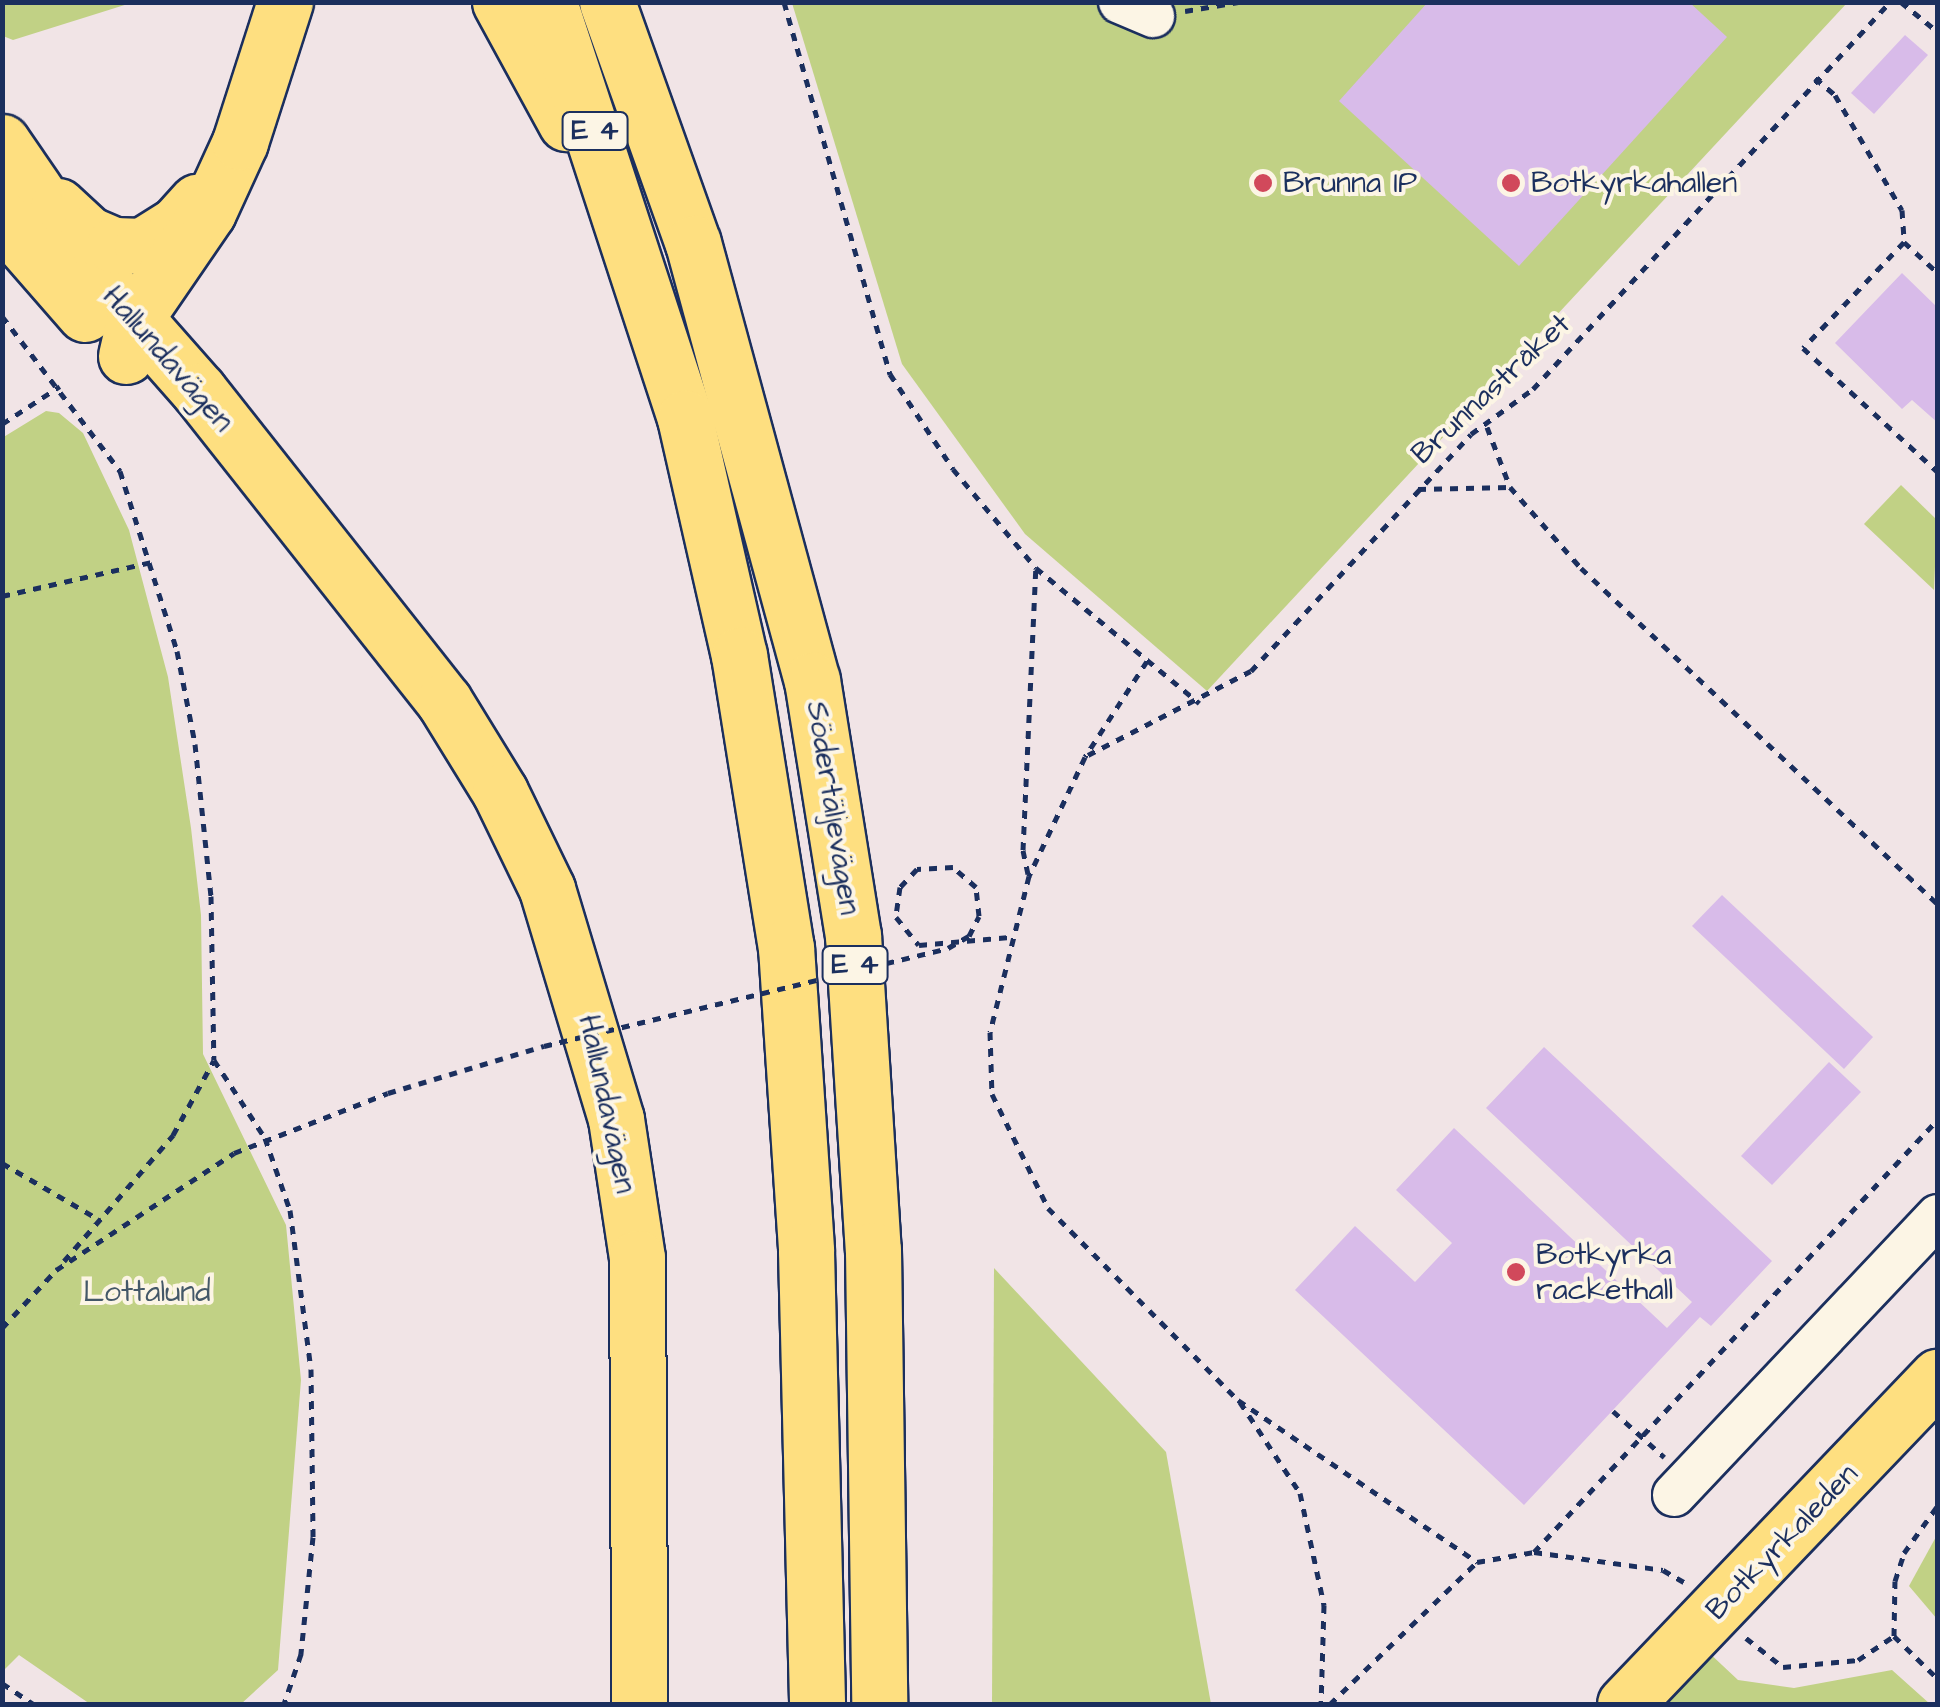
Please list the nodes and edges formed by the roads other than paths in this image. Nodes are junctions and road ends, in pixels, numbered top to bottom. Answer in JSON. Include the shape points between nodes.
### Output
{"nodes":[{"id":1,"x":285,"y":2,"type":"edge"},
{"id":2,"x":500,"y":2,"type":"edge"},
{"id":3,"x":549,"y":2,"type":"edge"},
{"id":4,"x":606,"y":2,"type":"edge"},
{"id":5,"x":240,"y":142,"type":"junction"},
{"id":6,"x":11,"y":180,"type":"edge"},
{"id":7,"x":638,"y":262,"type":"junction"},
{"id":8,"x":130,"y":340,"type":"junction"},
{"id":9,"x":1938,"y":1216,"type":"edge"},
{"id":10,"x":1938,"y":1376,"type":"edge"},
{"id":11,"x":1682,"y":1487,"type":"road end"},
{"id":12,"x":640,"y":1704,"type":"edge"},
{"id":13,"x":817,"y":1704,"type":"edge"},
{"id":14,"x":879,"y":1704,"type":"edge"},
{"id":15,"x":1624,"y":1704,"type":"edge"}],
"edges":[{"from":1,"to":5,"type":"main road"},
{"from":2,"to":7,"type":"main road"},
{"from":3,"to":7,"type":"main road","number":"E 4"},
{"from":4,"to":14,"type":"main road","name":"Södertäljevägen","number":"E 4","via":[[693,243],[812,680],[853,935],[871,1210]]},
{"from":5,"to":6,"type":"main road","via":[[177,224],[142,246],[88,234]]},
{"from":5,"to":8,"type":"main road","via":[[208,212]]},
{"from":6,"to":8,"type":"main road","name":"Hallundavägen"},
{"from":7,"to":13,"type":"main road","number":"E 4","via":[[685,418],[739,655],[786,946],[806,1251]]},
{"from":8,"to":12,"type":"main road","name":"Hallundavägen","via":[[342,571],[444,701],[500,792],[547,889],[616,1119],[636,1258]]},
{"from":9,"to":11,"type":"lane"},
{"from":10,"to":15,"type":"main road","name":"Botkyrkaleden"}]}
